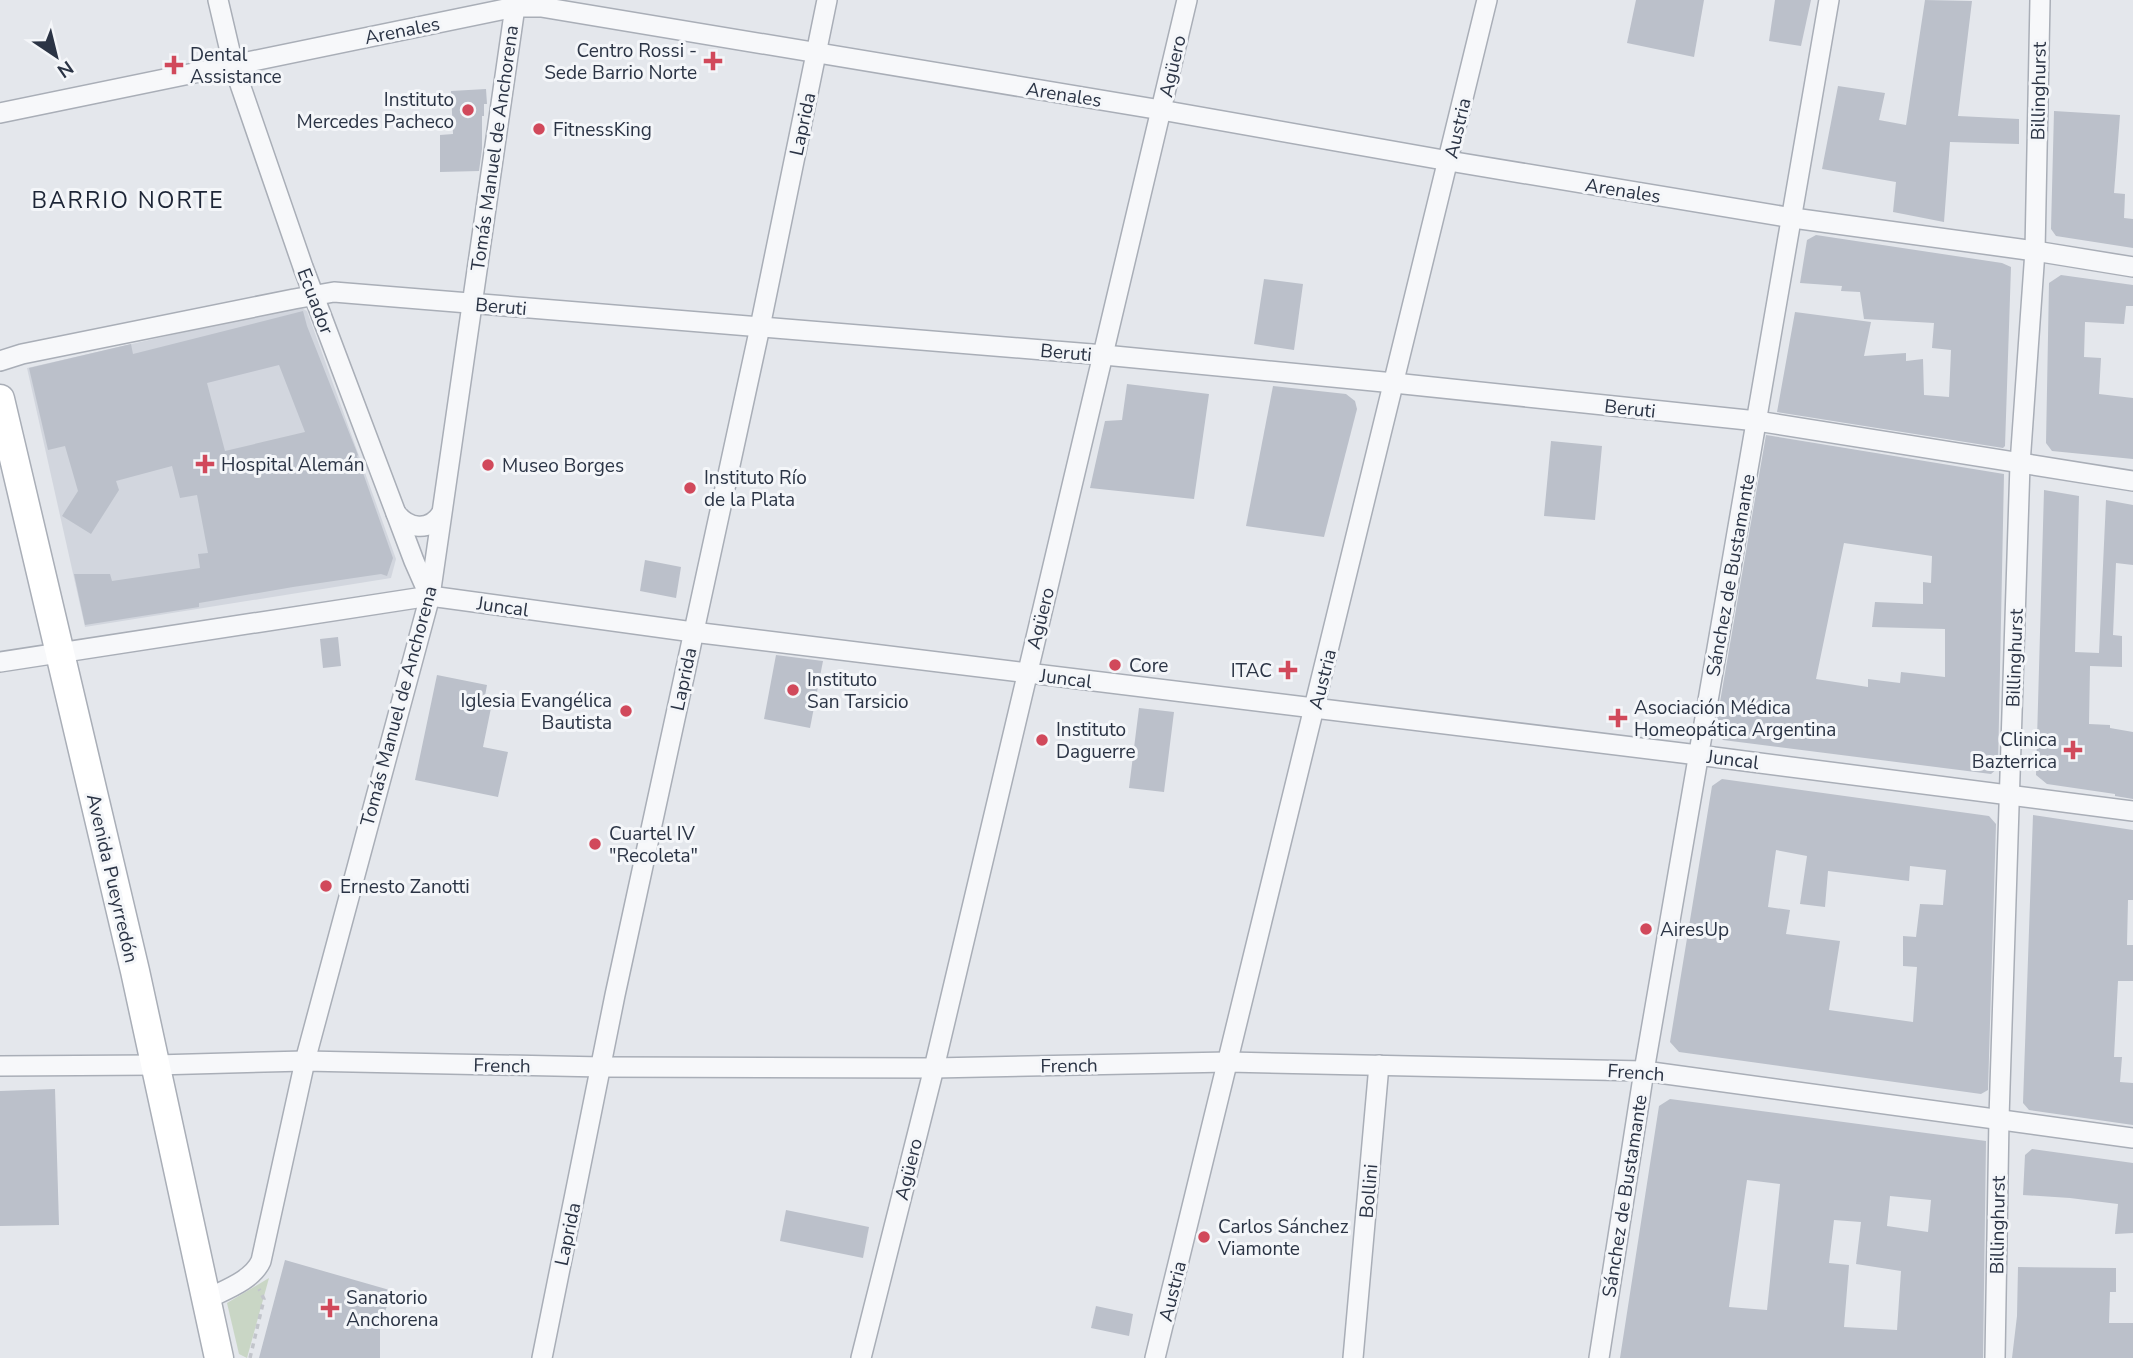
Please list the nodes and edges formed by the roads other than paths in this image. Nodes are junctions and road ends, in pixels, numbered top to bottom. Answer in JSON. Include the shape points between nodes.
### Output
{"nodes":[{"id":1,"x":218,"y":0,"type":"edge"},
{"id":2,"x":827,"y":0,"type":"edge"},
{"id":3,"x":1187,"y":0,"type":"edge"},
{"id":4,"x":1488,"y":0,"type":"edge"},
{"id":5,"x":1829,"y":0,"type":"edge"},
{"id":6,"x":2040,"y":0,"type":"edge"},
{"id":7,"x":515,"y":4,"type":"edge"},
{"id":8,"x":817,"y":53,"type":"junction"},
{"id":9,"x":233,"y":64,"type":"junction"},
{"id":10,"x":1161,"y":110,"type":"junction"},
{"id":11,"x":0,"y":113,"type":"edge"},
{"id":12,"x":1449,"y":161,"type":"junction"},
{"id":13,"x":1793,"y":218,"type":"junction"},
{"id":14,"x":2035,"y":251,"type":"junction"},
{"id":15,"x":2133,"y":267,"type":"edge"},
{"id":16,"x":314,"y":295,"type":"junction"},
{"id":17,"x":472,"y":304,"type":"junction"},
{"id":18,"x":760,"y":327,"type":"junction"},
{"id":19,"x":1104,"y":355,"type":"junction"},
{"id":20,"x":0,"y":361,"type":"edge"},
{"id":21,"x":1394,"y":383,"type":"junction"},
{"id":22,"x":0,"y":399,"type":"edge"},
{"id":23,"x":1757,"y":421,"type":"junction"},
{"id":24,"x":2020,"y":464,"type":"junction"},
{"id":25,"x":2133,"y":481,"type":"edge"},
{"id":26,"x":395,"y":512,"type":"junction"},
{"id":27,"x":441,"y":514,"type":"junction"},
{"id":28,"x":430,"y":596,"type":"junction"},
{"id":29,"x":693,"y":632,"type":"junction"},
{"id":30,"x":61,"y":653,"type":"junction"},
{"id":31,"x":0,"y":662,"type":"edge"},
{"id":32,"x":1027,"y":673,"type":"junction"},
{"id":33,"x":1315,"y":709,"type":"junction"},
{"id":34,"x":1698,"y":755,"type":"junction"},
{"id":35,"x":2011,"y":795,"type":"junction"},
{"id":36,"x":2133,"y":811,"type":"edge"},
{"id":37,"x":305,"y":1061,"type":"junction"},
{"id":38,"x":1228,"y":1062,"type":"junction"},
{"id":39,"x":156,"y":1065,"type":"junction"},
{"id":40,"x":1379,"y":1065,"type":"junction"},
{"id":41,"x":0,"y":1066,"type":"edge"},
{"id":42,"x":602,"y":1067,"type":"junction"},
{"id":43,"x":934,"y":1068,"type":"junction"},
{"id":44,"x":1644,"y":1071,"type":"junction"},
{"id":45,"x":1999,"y":1118,"type":"junction"},
{"id":46,"x":2133,"y":1138,"type":"edge"},
{"id":47,"x":205,"y":1300,"type":"junction"},
{"id":48,"x":219,"y":1358,"type":"edge"},
{"id":49,"x":542,"y":1358,"type":"edge"},
{"id":50,"x":861,"y":1358,"type":"edge"},
{"id":51,"x":1155,"y":1358,"type":"edge"},
{"id":52,"x":1353,"y":1358,"type":"edge"},
{"id":53,"x":1599,"y":1358,"type":"edge"},
{"id":54,"x":1995,"y":1358,"type":"edge"}],
"edges":[{"from":1,"to":9,"type":"street","name":"Ecuador"},
{"from":2,"to":8,"type":"street","name":"Laprida"},
{"from":3,"to":10,"type":"street","name":"Agüero"},
{"from":4,"to":12,"type":"street","name":"Austria"},
{"from":5,"to":13,"type":"street","name":"Sánchez de Bustamante"},
{"from":6,"to":14,"type":"street","name":"Billinghurst"},
{"from":7,"to":8,"type":"street","name":"Arenales"},
{"from":7,"to":9,"type":"street","name":"Arenales"},
{"from":7,"to":17,"type":"street","name":"Tomás Manuel de Anchorena"},
{"from":8,"to":10,"type":"street","name":"Arenales"},
{"from":8,"to":18,"type":"street","name":"Laprida"},
{"from":9,"to":11,"type":"street","name":"Arenales"},
{"from":9,"to":16,"type":"street","name":"Ecuador"},
{"from":10,"to":12,"type":"street","name":"Arenales"},
{"from":10,"to":19,"type":"street","name":"Agüero"},
{"from":12,"to":13,"type":"street","name":"Arenales"},
{"from":12,"to":21,"type":"street","name":"Austria"},
{"from":13,"to":14,"type":"street","name":"Arenales"},
{"from":13,"to":23,"type":"street","name":"Sánchez de Bustamante"},
{"from":14,"to":15,"type":"street","name":"Arenales"},
{"from":14,"to":24,"type":"street","name":"Billinghurst"},
{"from":16,"to":17,"type":"street","name":"Beruti","via":[[334,292]]},
{"from":16,"to":20,"type":"street","name":"Beruti"},
{"from":16,"to":26,"type":"street","name":"Ecuador"},
{"from":17,"to":18,"type":"street","name":"Beruti"},
{"from":17,"to":27,"type":"street","name":"Tomás Manuel de Anchorena"},
{"from":18,"to":19,"type":"street","name":"Beruti"},
{"from":18,"to":29,"type":"street","name":"Laprida"},
{"from":19,"to":21,"type":"street","name":"Beruti"},
{"from":19,"to":32,"type":"street","name":"Agüero"},
{"from":21,"to":23,"type":"street","name":"Beruti"},
{"from":21,"to":33,"type":"street","name":"Austria"},
{"from":22,"to":30,"type":"main road","name":"Avenida Pueyrredón"},
{"from":23,"to":24,"type":"street","name":"Beruti"},
{"from":23,"to":34,"type":"street","name":"Sánchez de Bustamante"},
{"from":24,"to":25,"type":"street","name":"Beruti"},
{"from":24,"to":35,"type":"street","name":"Billinghurst"},
{"from":26,"to":27,"type":"street","via":[[405,523],[421,527]]},
{"from":26,"to":28,"type":"street","name":"Ecuador"},
{"from":27,"to":28,"type":"street","name":"Tomás Manuel de Anchorena"},
{"from":28,"to":29,"type":"street","name":"Juncal"},
{"from":28,"to":30,"type":"street","name":"Juncal"},
{"from":28,"to":37,"type":"street","name":"Tomás Manuel de Anchorena"},
{"from":29,"to":32,"type":"street","name":"Juncal"},
{"from":29,"to":42,"type":"street","name":"Laprida"},
{"from":30,"to":31,"type":"street","name":"Juncal"},
{"from":30,"to":39,"type":"main road","name":"Avenida Pueyrredón"},
{"from":32,"to":33,"type":"street","name":"Juncal"},
{"from":32,"to":43,"type":"street","name":"Agüero"},
{"from":33,"to":34,"type":"street","name":"Juncal"},
{"from":33,"to":38,"type":"street","name":"Austria"},
{"from":34,"to":35,"type":"street","name":"Juncal"},
{"from":34,"to":44,"type":"street","name":"Sánchez de Bustamante"},
{"from":35,"to":36,"type":"street","name":"Juncal"},
{"from":35,"to":45,"type":"street","name":"Billinghurst"},
{"from":37,"to":39,"type":"street","name":"French"},
{"from":37,"to":42,"type":"street","name":"French"},
{"from":37,"to":47,"type":"street","name":"Tomás Manuel de Anchorena","via":[[258,1269]]},
{"from":38,"to":40,"type":"street","name":"French"},
{"from":38,"to":43,"type":"street","name":"French"},
{"from":38,"to":51,"type":"street","name":"Austria"},
{"from":39,"to":41,"type":"street","name":"French"},
{"from":39,"to":47,"type":"main road","name":"Avenida Pueyrredón"},
{"from":40,"to":44,"type":"street","name":"French"},
{"from":40,"to":52,"type":"street","name":"Bollini"},
{"from":42,"to":43,"type":"street","name":"French"},
{"from":42,"to":49,"type":"street","name":"Laprida"},
{"from":43,"to":50,"type":"street","name":"Agüero"},
{"from":44,"to":45,"type":"street","name":"French"},
{"from":44,"to":53,"type":"street","name":"Sánchez de Bustamante"},
{"from":45,"to":46,"type":"street","name":"French"},
{"from":45,"to":54,"type":"street","name":"Billinghurst"},
{"from":47,"to":48,"type":"main road","name":"Avenida Pueyrredón"}]}
